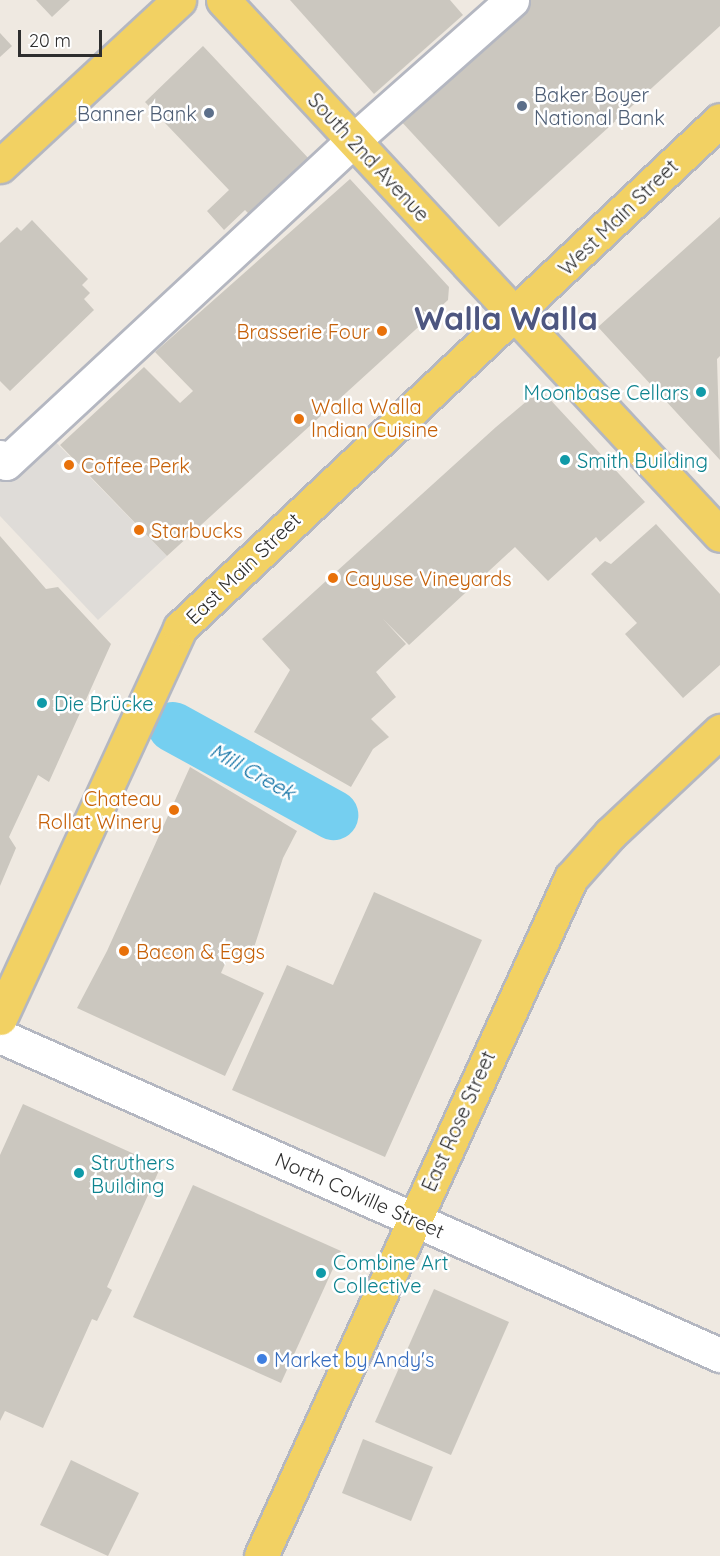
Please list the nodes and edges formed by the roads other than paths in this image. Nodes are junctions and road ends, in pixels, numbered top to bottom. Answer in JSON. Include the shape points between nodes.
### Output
{"nodes":[{"id":1,"x":179,"y":0,"type":"edge"},
{"id":2,"x":223,"y":0,"type":"edge"},
{"id":3,"x":512,"y":0,"type":"edge"},
{"id":4,"x":720,"y":120,"type":"edge"},
{"id":5,"x":354,"y":141,"type":"junction"},
{"id":6,"x":0,"y":166,"type":"edge"},
{"id":7,"x":515,"y":314,"type":"junction"},
{"id":8,"x":3,"y":460,"type":"edge"},
{"id":9,"x":720,"y":535,"type":"edge"},
{"id":10,"x":720,"y":731,"type":"edge"},
{"id":11,"x":0,"y":1018,"type":"edge"},
{"id":12,"x":0,"y":1036,"type":"edge"},
{"id":13,"x":413,"y":1219,"type":"junction"},
{"id":14,"x":720,"y":1355,"type":"edge"},
{"id":15,"x":261,"y":1556,"type":"edge"}],
"edges":[{"from":1,"to":6,"type":"main road"},
{"from":2,"to":5,"type":"main road","name":"South 2nd Avenue"},
{"from":3,"to":5,"type":"street"},
{"from":4,"to":7,"type":"main road","name":"West Main Street"},
{"from":5,"to":7,"type":"main road","name":"South 2nd Avenue"},
{"from":5,"to":8,"type":"street"},
{"from":7,"to":9,"type":"main road","name":"South 2nd Avenue"},
{"from":7,"to":11,"type":"main road","name":"East Main Street","via":[[180,628]]},
{"from":10,"to":13,"type":"main road","name":"East Rose Street","via":[[610,834],[571,878]]},
{"from":12,"to":13,"type":"street","name":"North Colville Street"},
{"from":13,"to":14,"type":"street","name":"North Colville Street"},
{"from":13,"to":15,"type":"main road","name":"East Rose Street"}]}
